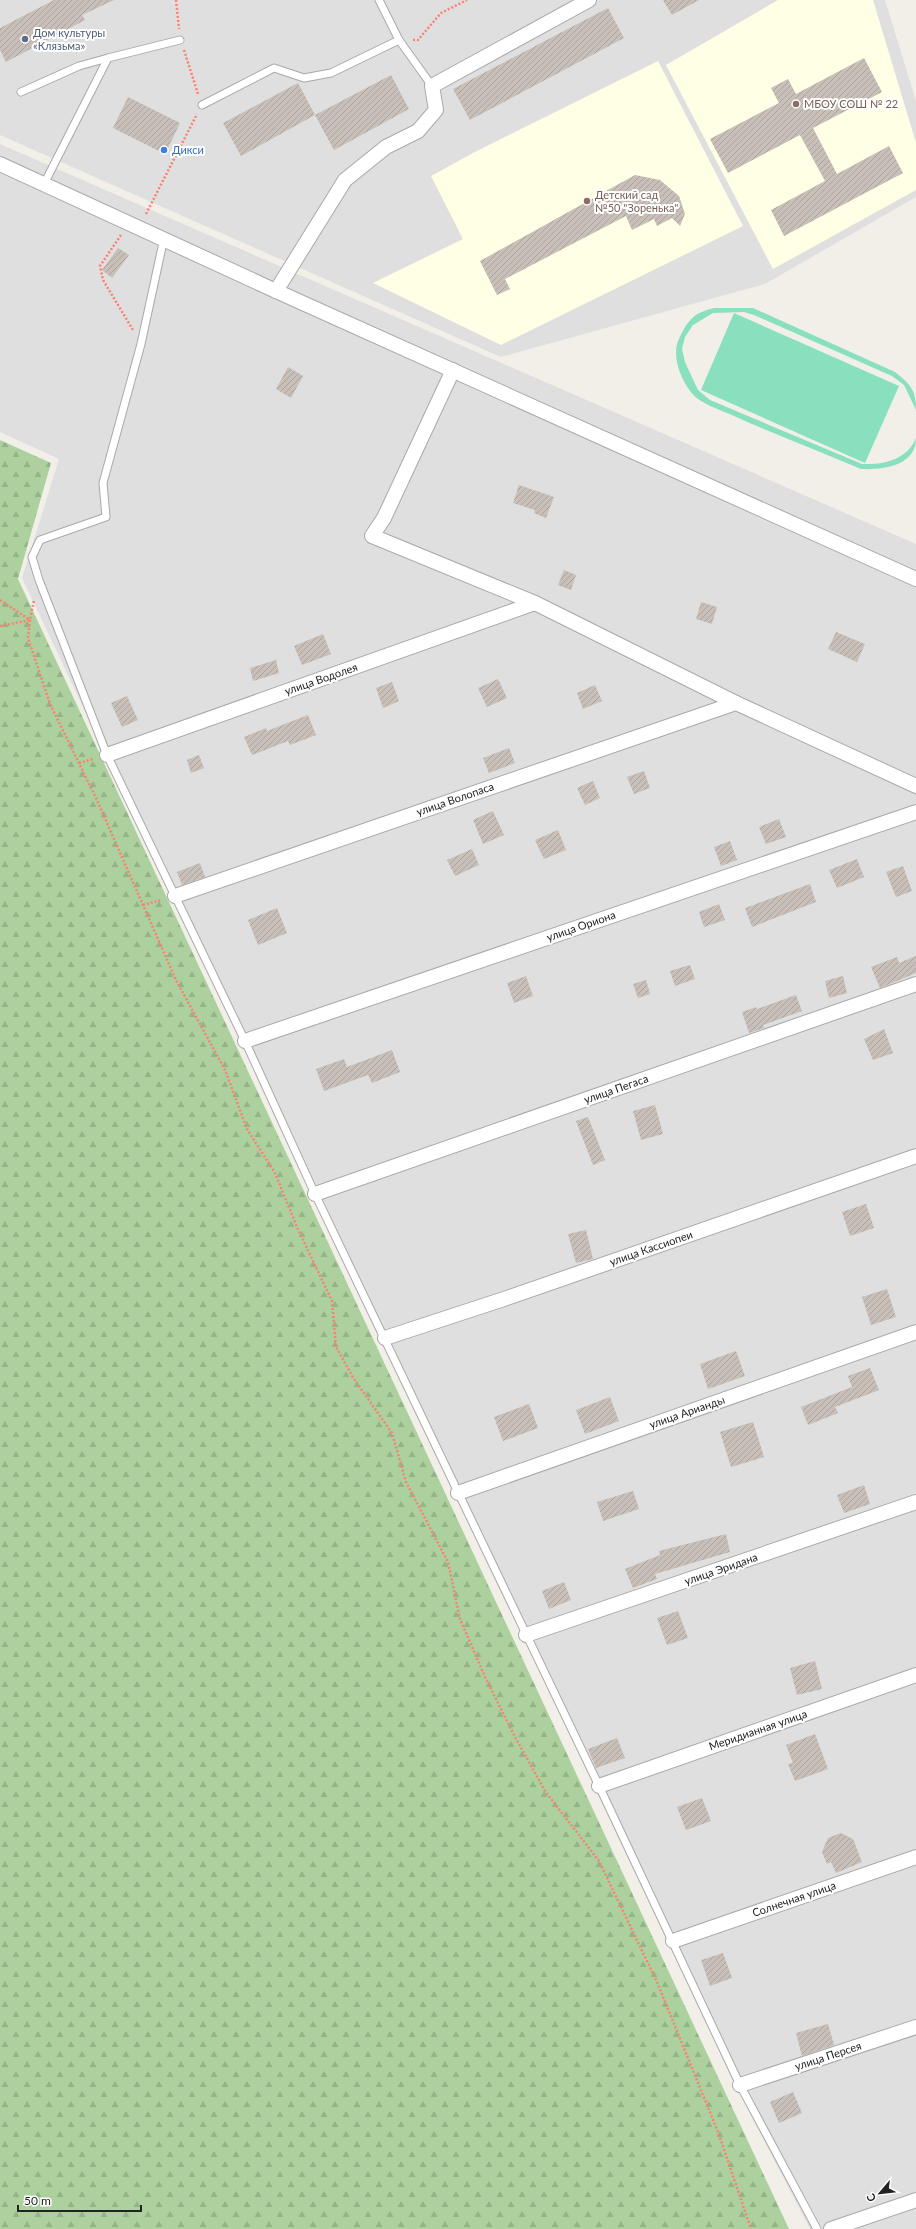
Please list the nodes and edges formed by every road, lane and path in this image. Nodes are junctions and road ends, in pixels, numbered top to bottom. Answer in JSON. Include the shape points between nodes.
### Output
{"nodes":[{"id":1,"x":176,"y":0,"type":"edge"},
{"id":2,"x":379,"y":0,"type":"edge"},
{"id":3,"x":467,"y":0,"type":"edge"},
{"id":4,"x":589,"y":0,"type":"edge"},
{"id":5,"x":180,"y":40,"type":"junction"},
{"id":6,"x":399,"y":40,"type":"junction"},
{"id":7,"x":108,"y":58,"type":"junction"},
{"id":8,"x":432,"y":86,"type":"junction"},
{"id":9,"x":21,"y":92,"type":"dead end"},
{"id":10,"x":202,"y":105,"type":"junction"},
{"id":11,"x":0,"y":164,"type":"edge"},
{"id":12,"x":44,"y":184,"type":"junction"},
{"id":13,"x":139,"y":228,"type":"junction"},
{"id":14,"x":164,"y":238,"type":"junction"},
{"id":15,"x":276,"y":291,"type":"junction"},
{"id":16,"x":141,"y":344,"type":"junction"},
{"id":17,"x":453,"y":370,"type":"junction"},
{"id":18,"x":916,"y":579,"type":"edge"},
{"id":19,"x":0,"y":600,"type":"edge"},
{"id":20,"x":535,"y":603,"type":"junction"},
{"id":21,"x":30,"y":620,"type":"junction"},
{"id":22,"x":0,"y":626,"type":"edge"},
{"id":23,"x":736,"y":703,"type":"junction"},
{"id":24,"x":107,"y":754,"type":"junction"},
{"id":25,"x":916,"y":786,"type":"edge"},
{"id":26,"x":916,"y":812,"type":"edge"},
{"id":27,"x":175,"y":896,"type":"junction"},
{"id":28,"x":143,"y":905,"type":"junction"},
{"id":29,"x":916,"y":984,"type":"edge"},
{"id":30,"x":245,"y":1041,"type":"junction"},
{"id":31,"x":916,"y":1156,"type":"edge"},
{"id":32,"x":315,"y":1194,"type":"junction"},
{"id":33,"x":916,"y":1332,"type":"edge"},
{"id":34,"x":385,"y":1338,"type":"junction"},
{"id":35,"x":458,"y":1493,"type":"junction"},
{"id":36,"x":916,"y":1502,"type":"edge"},
{"id":37,"x":526,"y":1635,"type":"junction"},
{"id":38,"x":916,"y":1675,"type":"edge"},
{"id":39,"x":599,"y":1786,"type":"junction"},
{"id":40,"x":916,"y":1856,"type":"edge"},
{"id":41,"x":673,"y":1941,"type":"junction"},
{"id":42,"x":916,"y":2027,"type":"edge"},
{"id":43,"x":740,"y":2086,"type":"junction"},
{"id":44,"x":916,"y":2200,"type":"edge"},
{"id":45,"x":751,"y":2229,"type":"edge"},
{"id":46,"x":817,"y":2229,"type":"edge"},
{"id":47,"x":831,"y":2229,"type":"edge"}],
"edges":[{"from":1,"to":5,"type":"path"},
{"from":2,"to":6,"type":"lane"},
{"from":3,"to":6,"type":"path","via":[[441,13],[418,40]]},
{"from":4,"to":8,"type":"street"},
{"from":5,"to":7,"type":"lane"},
{"from":5,"to":10,"type":"path"},
{"from":6,"to":8,"type":"lane"},
{"from":6,"to":10,"type":"lane","via":[[332,73],[304,78],[274,68]]},
{"from":7,"to":9,"type":"lane","via":[[79,66]]},
{"from":7,"to":12,"type":"lane"},
{"from":8,"to":15,"type":"street","via":[[436,110],[418,131],[386,147],[346,180]]},
{"from":10,"to":13,"type":"path"},
{"from":11,"to":12,"type":"street"},
{"from":12,"to":13,"type":"street"},
{"from":13,"to":14,"type":"street"},
{"from":13,"to":16,"type":"path","via":[[134,238],[121,234],[100,266],[103,280]]},
{"from":14,"to":15,"type":"street"},
{"from":14,"to":16,"type":"lane"},
{"from":15,"to":17,"type":"street"},
{"from":16,"to":24,"type":"lane","via":[[103,483],[106,517],[40,540],[32,557]]},
{"from":17,"to":18,"type":"street"},
{"from":17,"to":20,"type":"street","via":[[384,518],[372,536]]},
{"from":19,"to":21,"type":"path"},
{"from":20,"to":23,"type":"street"},
{"from":20,"to":24,"type":"street","name":"улица Водолея"},
{"from":21,"to":22,"type":"path"},
{"from":21,"to":28,"type":"path","via":[[28,638],[50,704],[96,798]]},
{"from":23,"to":25,"type":"street"},
{"from":23,"to":27,"type":"street","name":"улица Волопаса"},
{"from":24,"to":27,"type":"lane"},
{"from":26,"to":30,"type":"street","name":"улица Ориона"},
{"from":27,"to":28,"type":"path"},
{"from":27,"to":30,"type":"lane"},
{"from":28,"to":45,"type":"path","via":[[176,980],[225,1070],[247,1129],[275,1173],[332,1301],[336,1347],[354,1379],[392,1433],[406,1482],[448,1562],[460,1619],[485,1678],[545,1791],[599,1861],[657,1982],[715,2124]]},
{"from":29,"to":32,"type":"street","name":"улица Пегаса"},
{"from":30,"to":32,"type":"lane"},
{"from":31,"to":34,"type":"street","name":"улица Кассиопеи"},
{"from":32,"to":34,"type":"lane"},
{"from":33,"to":35,"type":"street","name":"улица Арианды"},
{"from":34,"to":35,"type":"lane"},
{"from":35,"to":37,"type":"lane"},
{"from":36,"to":37,"type":"street","name":"улица Эридана"},
{"from":37,"to":39,"type":"lane"},
{"from":38,"to":39,"type":"street","name":"Меридианная улица"},
{"from":39,"to":41,"type":"lane"},
{"from":40,"to":41,"type":"street","name":"Солнечная улица"},
{"from":41,"to":43,"type":"lane"},
{"from":42,"to":43,"type":"street","name":"улица Персея"},
{"from":43,"to":46,"type":"lane"},
{"from":44,"to":47,"type":"street"}]}
